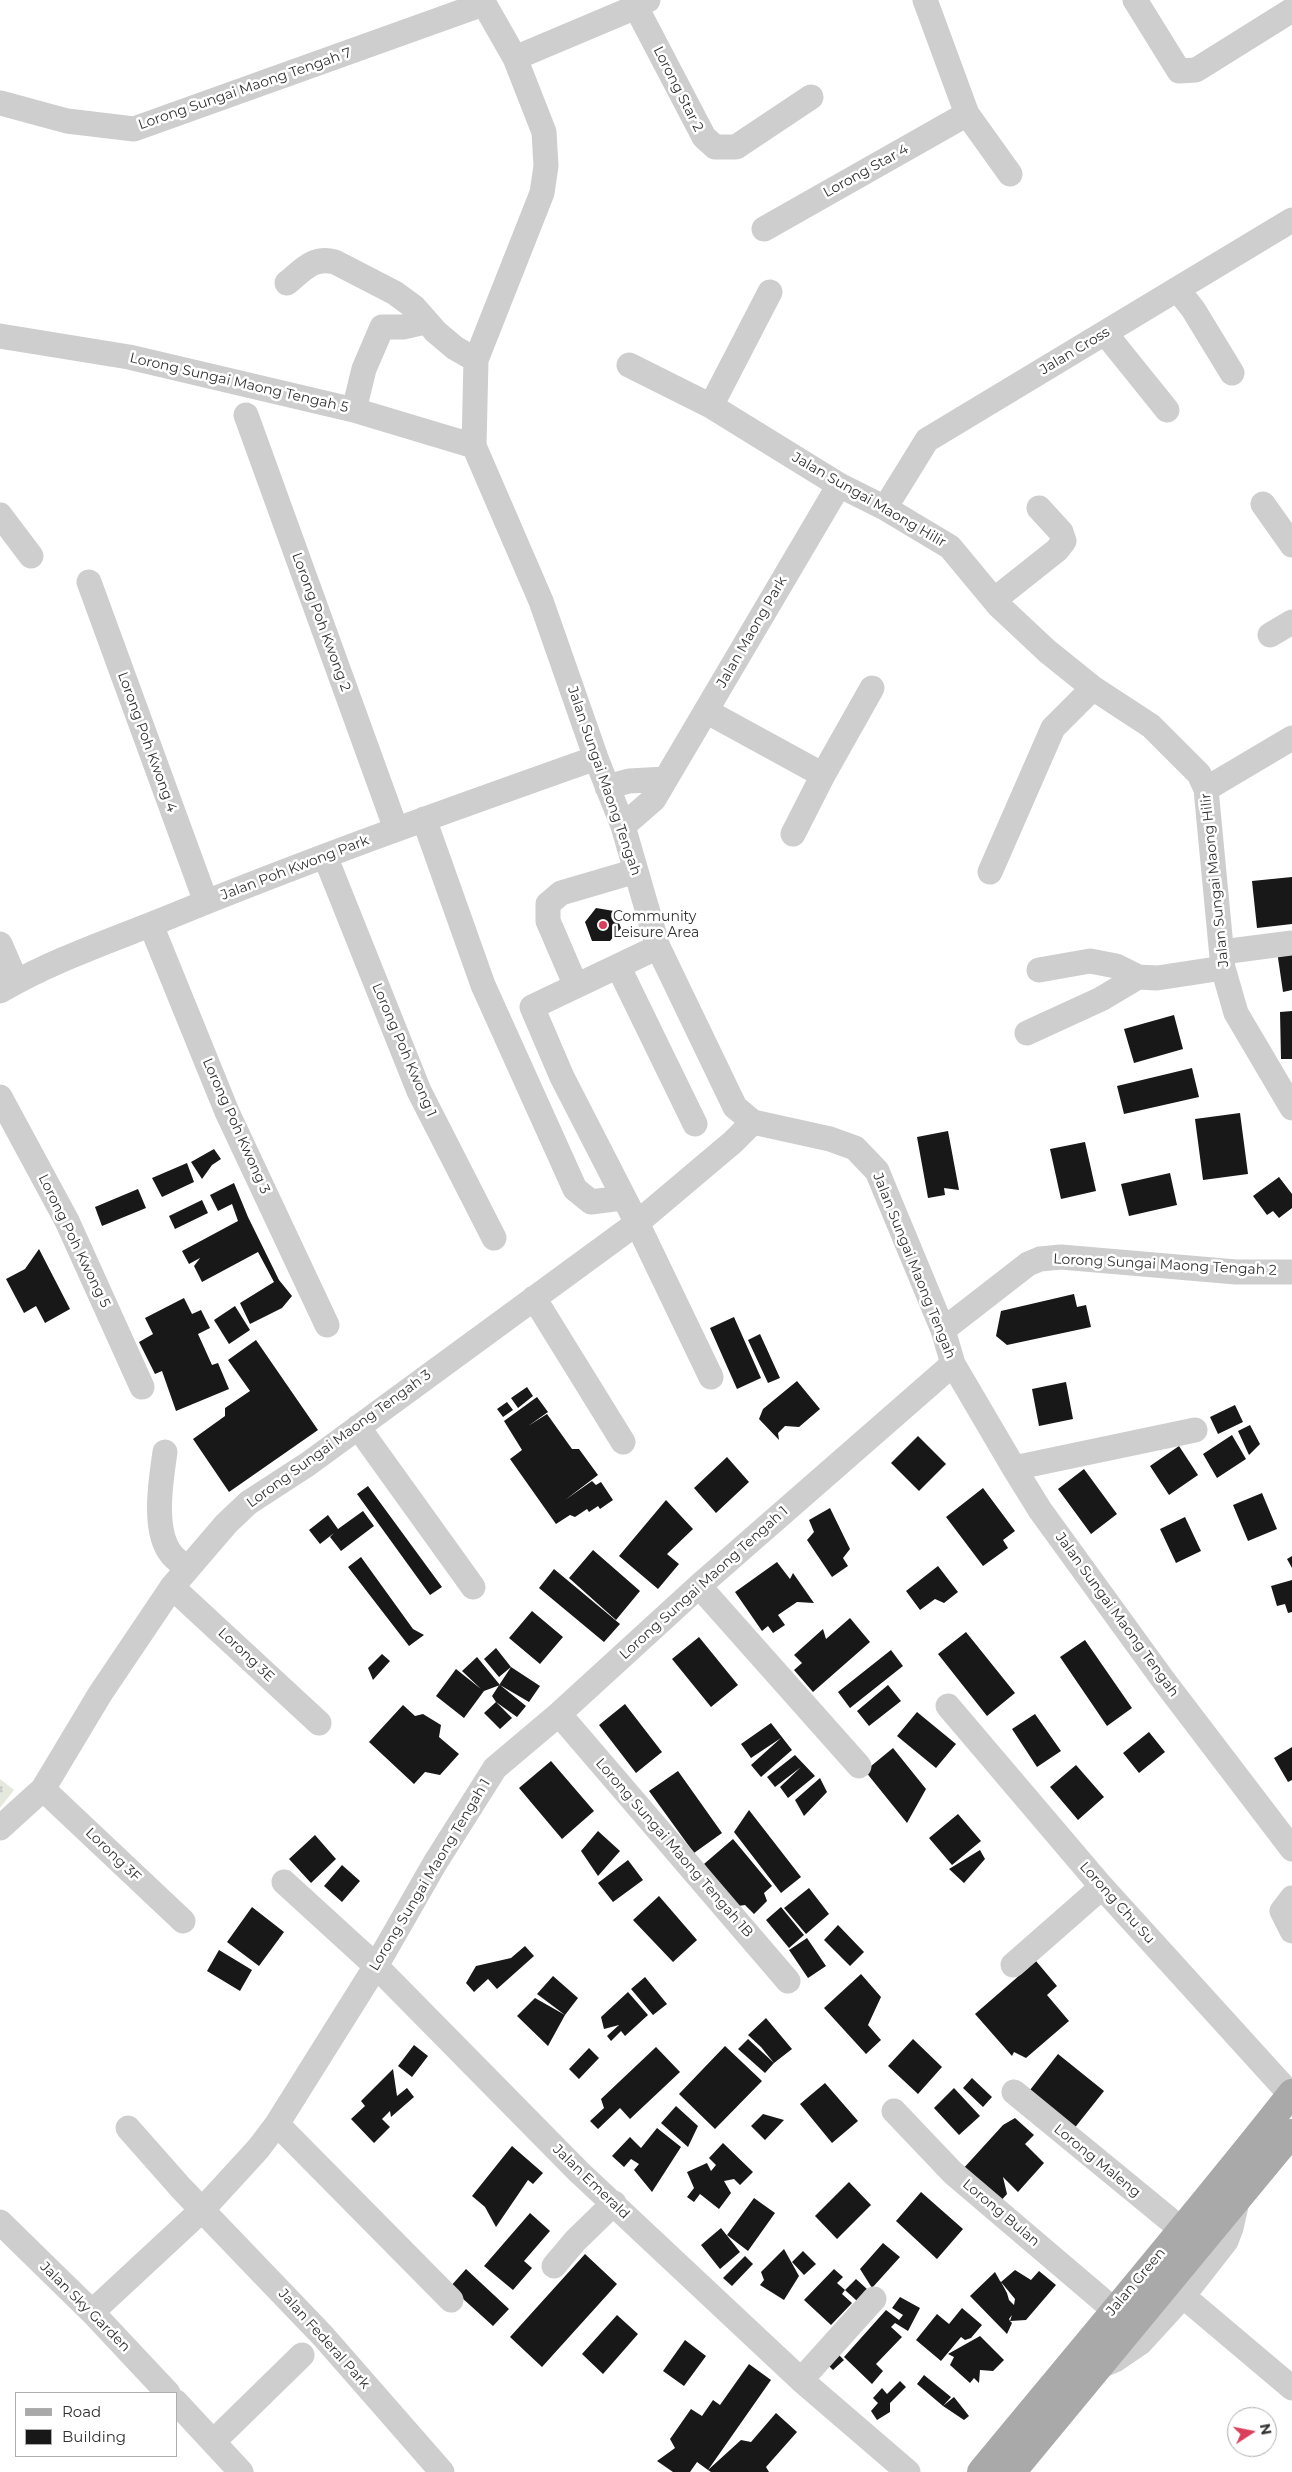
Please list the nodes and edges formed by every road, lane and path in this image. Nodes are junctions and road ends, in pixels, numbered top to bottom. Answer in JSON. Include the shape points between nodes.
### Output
{"nodes":[{"id":1,"x":925,"y":0,"type":"edge"},
{"id":2,"x":1135,"y":0,"type":"edge"},
{"id":3,"x":482,"y":2,"type":"edge"},
{"id":4,"x":642,"y":4,"type":"edge"},
{"id":5,"x":1292,"y":10,"type":"edge"},
{"id":6,"x":515,"y":58,"type":"junction"},
{"id":7,"x":811,"y":97,"type":"dead end"},
{"id":8,"x":1,"y":104,"type":"edge"},
{"id":9,"x":967,"y":114,"type":"junction"},
{"id":10,"x":1010,"y":174,"type":"dead end"},
{"id":11,"x":1292,"y":220,"type":"edge"},
{"id":12,"x":764,"y":229,"type":"dead end"},
{"id":13,"x":287,"y":283,"type":"dead end"},
{"id":14,"x":1177,"y":289,"type":"junction"},
{"id":15,"x":770,"y":292,"type":"dead end"},
{"id":16,"x":425,"y":322,"type":"junction"},
{"id":17,"x":1105,"y":333,"type":"junction"},
{"id":18,"x":0,"y":336,"type":"edge"},
{"id":19,"x":476,"y":360,"type":"junction"},
{"id":20,"x":628,"y":365,"type":"dead end"},
{"id":21,"x":1232,"y":373,"type":"dead end"},
{"id":22,"x":711,"y":406,"type":"junction"},
{"id":23,"x":354,"y":410,"type":"junction"},
{"id":24,"x":1167,"y":410,"type":"dead end"},
{"id":25,"x":246,"y":415,"type":"dead end"},
{"id":26,"x":474,"y":446,"type":"junction"},
{"id":27,"x":839,"y":485,"type":"junction"},
{"id":28,"x":1263,"y":504,"type":"dead end"},
{"id":29,"x":885,"y":508,"type":"junction"},
{"id":30,"x":1039,"y":508,"type":"dead end"},
{"id":31,"x":0,"y":515,"type":"edge"},
{"id":32,"x":1292,"y":546,"type":"edge"},
{"id":33,"x":31,"y":556,"type":"dead end"},
{"id":34,"x":89,"y":582,"type":"dead end"},
{"id":35,"x":994,"y":600,"type":"junction"},
{"id":36,"x":1292,"y":622,"type":"edge"},
{"id":37,"x":1270,"y":634,"type":"dead end"},
{"id":38,"x":872,"y":688,"type":"dead end"},
{"id":39,"x":1092,"y":688,"type":"junction"},
{"id":40,"x":706,"y":711,"type":"junction"},
{"id":41,"x":1292,"y":738,"type":"edge"},
{"id":42,"x":596,"y":758,"type":"junction"},
{"id":43,"x":823,"y":775,"type":"junction"},
{"id":44,"x":665,"y":779,"type":"junction"},
{"id":45,"x":607,"y":787,"type":"junction"},
{"id":46,"x":1206,"y":789,"type":"junction"},
{"id":47,"x":424,"y":818,"type":"junction"},
{"id":48,"x":623,"y":826,"type":"junction"},
{"id":49,"x":396,"y":829,"type":"junction"},
{"id":50,"x":793,"y":834,"type":"dead end"},
{"id":51,"x":325,"y":856,"type":"junction"},
{"id":52,"x":636,"y":871,"type":"junction"},
{"id":53,"x":990,"y":872,"type":"dead end"},
{"id":54,"x":206,"y":902,"type":"junction"},
{"id":55,"x":151,"y":925,"type":"junction"},
{"id":56,"x":1292,"y":943,"type":"edge"},
{"id":57,"x":0,"y":944,"type":"edge"},
{"id":58,"x":658,"y":947,"type":"junction"},
{"id":59,"x":1223,"y":960,"type":"junction"},
{"id":60,"x":618,"y":966,"type":"junction"},
{"id":61,"x":1039,"y":970,"type":"dead end"},
{"id":62,"x":1138,"y":977,"type":"junction"},
{"id":63,"x":8,"y":986,"type":"edge"},
{"id":64,"x":576,"y":986,"type":"junction"},
{"id":65,"x":532,"y":1007,"type":"junction"},
{"id":66,"x":499,"y":1020,"type":"junction"},
{"id":67,"x":1027,"y":1033,"type":"dead end"},
{"id":68,"x":0,"y":1098,"type":"edge"},
{"id":69,"x":1292,"y":1108,"type":"edge"},
{"id":70,"x":753,"y":1122,"type":"junction"},
{"id":71,"x":695,"y":1124,"type":"dead end"},
{"id":72,"x":622,"y":1198,"type":"junction"},
{"id":73,"x":636,"y":1223,"type":"junction"},
{"id":74,"x":494,"y":1238,"type":"dead end"},
{"id":75,"x":1292,"y":1272,"type":"edge"},
{"id":76,"x":534,"y":1298,"type":"junction"},
{"id":77,"x":327,"y":1326,"type":"dead end"},
{"id":78,"x":943,"y":1330,"type":"junction"},
{"id":79,"x":953,"y":1364,"type":"junction"},
{"id":80,"x":711,"y":1377,"type":"dead end"},
{"id":81,"x":142,"y":1387,"type":"dead end"},
{"id":82,"x":358,"y":1427,"type":"junction"},
{"id":83,"x":1195,"y":1430,"type":"dead end"},
{"id":84,"x":623,"y":1442,"type":"dead end"},
{"id":85,"x":165,"y":1452,"type":"dead end"},
{"id":86,"x":1014,"y":1468,"type":"junction"},
{"id":87,"x":180,"y":1577,"type":"junction"},
{"id":88,"x":699,"y":1586,"type":"junction"},
{"id":89,"x":472,"y":1587,"type":"dead end"},
{"id":90,"x":948,"y":1706,"type":"dead end"},
{"id":91,"x":559,"y":1714,"type":"junction"},
{"id":92,"x":319,"y":1723,"type":"dead end"},
{"id":93,"x":859,"y":1766,"type":"dead end"},
{"id":94,"x":0,"y":1787,"type":"edge"},
{"id":95,"x":44,"y":1789,"type":"junction"},
{"id":96,"x":0,"y":1792,"type":"edge"},
{"id":97,"x":0,"y":1828,"type":"edge"},
{"id":98,"x":1292,"y":1849,"type":"edge"},
{"id":99,"x":284,"y":1882,"type":"dead end"},
{"id":100,"x":1102,"y":1887,"type":"junction"},
{"id":101,"x":1292,"y":1898,"type":"edge"},
{"id":102,"x":183,"y":1922,"type":"dead end"},
{"id":103,"x":1292,"y":1931,"type":"edge"},
{"id":104,"x":1013,"y":1965,"type":"dead end"},
{"id":105,"x":376,"y":1966,"type":"junction"},
{"id":106,"x":788,"y":1981,"type":"dead end"},
{"id":107,"x":1014,"y":2092,"type":"dead end"},
{"id":108,"x":1291,"y":2094,"type":"edge"},
{"id":109,"x":894,"y":2111,"type":"dead end"},
{"id":110,"x":277,"y":2124,"type":"junction"},
{"id":111,"x":128,"y":2128,"type":"dead end"},
{"id":112,"x":1292,"y":2133,"type":"edge"},
{"id":113,"x":614,"y":2203,"type":"junction"},
{"id":114,"x":203,"y":2209,"type":"junction"},
{"id":115,"x":0,"y":2222,"type":"edge"},
{"id":116,"x":1181,"y":2229,"type":"junction"},
{"id":117,"x":554,"y":2266,"type":"dead end"},
{"id":118,"x":1176,"y":2288,"type":"junction"},
{"id":119,"x":874,"y":2299,"type":"dead end"},
{"id":120,"x":451,"y":2300,"type":"dead end"},
{"id":121,"x":1114,"y":2310,"type":"junction"},
{"id":122,"x":92,"y":2312,"type":"junction"},
{"id":123,"x":302,"y":2356,"type":"dead end"},
{"id":124,"x":801,"y":2380,"type":"junction"},
{"id":125,"x":1292,"y":2388,"type":"edge"},
{"id":126,"x":167,"y":2392,"type":"edge"},
{"id":127,"x":178,"y":2404,"type":"edge"},
{"id":128,"x":214,"y":2441,"type":"junction"},
{"id":129,"x":241,"y":2472,"type":"edge"},
{"id":130,"x":442,"y":2472,"type":"edge"},
{"id":131,"x":908,"y":2472,"type":"edge"},
{"id":132,"x":981,"y":2472,"type":"edge"},
{"id":133,"x":1012,"y":2472,"type":"edge"}],
"edges":[{"from":1,"to":9,"type":"street"},
{"from":2,"to":5,"type":"street","via":[[1178,70],[1196,70]]},
{"from":3,"to":6,"type":"street","name":"Jalan Sungai Maong Tengah"},
{"from":3,"to":8,"type":"street","name":"Lorong Sungai Maong Tengah 7","via":[[134,129],[67,121]]},
{"from":4,"to":6,"type":"street"},
{"from":4,"to":7,"type":"street","name":"Lorong Star 2","via":[[704,137],[715,147],[736,147]]},
{"from":6,"to":19,"type":"street","name":"Jalan Sungai Maong Tengah","via":[[544,132],[546,166],[542,193]]},
{"from":9,"to":10,"type":"street"},
{"from":9,"to":12,"type":"street","name":"Lorong Star 4"},
{"from":11,"to":14,"type":"street","name":"Jalan Cross"},
{"from":13,"to":16,"type":"street","via":[[313,261],[325,259],[395,293],[414,307]]},
{"from":14,"to":17,"type":"street","name":"Jalan Cross"},
{"from":14,"to":21,"type":"street"},
{"from":15,"to":22,"type":"street"},
{"from":16,"to":19,"type":"street","via":[[454,348]]},
{"from":16,"to":23,"type":"street","via":[[382,327],[364,370]]},
{"from":17,"to":24,"type":"street"},
{"from":17,"to":29,"type":"street","name":"Jalan Cross","via":[[927,440]]},
{"from":18,"to":23,"type":"street","name":"Lorong Sungai Maong Tengah 5","via":[[129,357]]},
{"from":19,"to":26,"type":"street","name":"Jalan Sungai Maong Tengah"},
{"from":20,"to":22,"type":"street","name":"Jalan Sungai Maong Hilir"},
{"from":22,"to":27,"type":"street","name":"Jalan Sungai Maong Hilir"},
{"from":23,"to":26,"type":"street","name":"Lorong Sungai Maong Tengah 5"},
{"from":25,"to":49,"type":"street","name":"Lorong Poh Kwong 2"},
{"from":26,"to":42,"type":"street","name":"Jalan Sungai Maong Tengah","via":[[541,601]]},
{"from":27,"to":29,"type":"street","name":"Jalan Sungai Maong Hilir"},
{"from":27,"to":40,"type":"street","name":"Jalan Maong Park"},
{"from":28,"to":32,"type":"street"},
{"from":29,"to":35,"type":"street","name":"Jalan Sungai Maong Hilir","via":[[950,547]]},
{"from":30,"to":35,"type":"street","via":[[1064,541]]},
{"from":31,"to":33,"type":"street"},
{"from":34,"to":54,"type":"street","name":"Lorong Poh Kwong 4"},
{"from":35,"to":39,"type":"street","name":"Jalan Sungai Maong Hilir","via":[[1047,651]]},
{"from":36,"to":37,"type":"street"},
{"from":38,"to":43,"type":"street"},
{"from":39,"to":46,"type":"street","name":"Jalan Sungai Maong Hilir","via":[[1150,726],[1199,774]]},
{"from":39,"to":53,"type":"street","via":[[1053,728]]},
{"from":40,"to":43,"type":"street"},
{"from":40,"to":44,"type":"street","name":"Jalan Maong Park"},
{"from":41,"to":46,"type":"street"},
{"from":42,"to":45,"type":"street","name":"Jalan Sungai Maong Tengah"},
{"from":42,"to":47,"type":"street","name":"Jalan Poh Kwong Park"},
{"from":43,"to":50,"type":"street"},
{"from":44,"to":45,"type":"street","via":[[629,781]]},
{"from":44,"to":48,"type":"street","name":"Jalan Maong Park","via":[[654,798]]},
{"from":45,"to":48,"type":"street","name":"Jalan Sungai Maong Tengah"},
{"from":46,"to":59,"type":"street","name":"Jalan Sungai Maong Hilir"},
{"from":47,"to":49,"type":"street","name":"Jalan Poh Kwong Park"},
{"from":47,"to":66,"type":"street"},
{"from":48,"to":52,"type":"street","name":"Jalan Sungai Maong Tengah"},
{"from":49,"to":51,"type":"street","name":"Jalan Poh Kwong Park"},
{"from":51,"to":54,"type":"street","name":"Jalan Poh Kwong Park"},
{"from":51,"to":74,"type":"street","name":"Lorong Poh Kwong 1","via":[[420,1091]]},
{"from":52,"to":58,"type":"street","name":"Jalan Sungai Maong Tengah"},
{"from":52,"to":64,"type":"street","via":[[561,893],[548,904],[548,921]]},
{"from":54,"to":55,"type":"street","name":"Jalan Poh Kwong Park"},
{"from":55,"to":63,"type":"street","name":"Jalan Poh Kwong Park","via":[[82,950]]},
{"from":55,"to":77,"type":"street","name":"Lorong Poh Kwong 3","via":[[227,1112]]},
{"from":56,"to":59,"type":"street"},
{"from":57,"to":63,"type":"street"},
{"from":58,"to":60,"type":"street"},
{"from":58,"to":70,"type":"street","name":"Jalan Sungai Maong Tengah","via":[[735,1107]]},
{"from":59,"to":62,"type":"street","via":[[1157,978]]},
{"from":59,"to":69,"type":"street","name":"Jalan Sungai Maong Hilir","via":[[1236,1013]]},
{"from":60,"to":64,"type":"street"},
{"from":60,"to":71,"type":"street"},
{"from":61,"to":62,"type":"street","via":[[1090,961],[1116,966]]},
{"from":62,"to":67,"type":"street"},
{"from":64,"to":65,"type":"street"},
{"from":65,"to":66,"type":"street"},
{"from":65,"to":72,"type":"street","via":[[562,1077]]},
{"from":66,"to":72,"type":"street","via":[[575,1189],[591,1202]]},
{"from":68,"to":81,"type":"street","name":"Lorong Poh Kwong 5","via":[[67,1221]]},
{"from":70,"to":73,"type":"street","name":"Lorong Sungai Maong Tengah 3"},
{"from":70,"to":78,"type":"street","name":"Jalan Sungai Maong Tengah","via":[[830,1139],[855,1148],[876,1171]]},
{"from":72,"to":73,"type":"street"},
{"from":73,"to":76,"type":"street","name":"Lorong Sungai Maong Tengah 3"},
{"from":73,"to":80,"type":"street"},
{"from":75,"to":78,"type":"street","name":"Lorong Sungai Maong Tengah 2","via":[[1236,1272],[1061,1256],[1040,1259],[1028,1264]]},
{"from":76,"to":82,"type":"street","name":"Lorong Sungai Maong Tengah 3"},
{"from":76,"to":84,"type":"street"},
{"from":78,"to":79,"type":"street","name":"Jalan Sungai Maong Tengah"},
{"from":79,"to":86,"type":"street","name":"Jalan Sungai Maong Tengah"},
{"from":79,"to":88,"type":"street","name":"Lorong Sungai Maong Tengah 1"},
{"from":82,"to":87,"type":"street","name":"Lorong Sungai Maong Tengah 3","via":[[248,1502]]},
{"from":82,"to":89,"type":"street"},
{"from":83,"to":86,"type":"street"},
{"from":85,"to":87,"type":"street","name":"Lorong 3E","via":[[160,1489],[161,1529]]},
{"from":86,"to":98,"type":"street","name":"Jalan Sungai Maong Tengah","via":[[1040,1510],[1164,1681]]},
{"from":87,"to":92,"type":"street","name":"Lorong 3E"},
{"from":87,"to":95,"type":"street","name":"Lorong Sungai Maong Tengah 3","via":[[100,1694]]},
{"from":88,"to":91,"type":"street","name":"Lorong Sungai Maong Tengah 1"},
{"from":88,"to":93,"type":"street"},
{"from":90,"to":100,"type":"street","name":"Lorong Chu Su"},
{"from":91,"to":105,"type":"street","name":"Lorong Sungai Maong Tengah 1","via":[[495,1768]]},
{"from":91,"to":106,"type":"street","name":"Lorong Sungai Maong Tengah 1B"},
{"from":94,"to":96,"type":"path","via":[[3,1789]]},
{"from":95,"to":97,"type":"street","name":"Lorong Sungai Maong Tengah 3"},
{"from":95,"to":102,"type":"street","name":"Lorong 3F"},
{"from":99,"to":105,"type":"street","name":"Jalan Emerald"},
{"from":100,"to":104,"type":"street"},
{"from":100,"to":108,"type":"street","name":"Lorong Chu Su"},
{"from":101,"to":103,"type":"street","via":[[1282,1911]]},
{"from":105,"to":110,"type":"street","name":"Lorong Sungai Maong Tengah 1"},
{"from":105,"to":113,"type":"street","name":"Jalan Emerald","via":[[553,2146]]},
{"from":107,"to":116,"type":"street","name":"Lorong Maleng"},
{"from":108,"to":116,"type":"main road","name":"Jalan Green"},
{"from":109,"to":121,"type":"street","name":"Lorong Bulan","via":[[953,2173]]},
{"from":110,"to":114,"type":"street","name":"Lorong Sungai Maong Tengah 1"},
{"from":110,"to":120,"type":"street"},
{"from":111,"to":114,"type":"street","name":"Jalan Federal Park"},
{"from":112,"to":118,"type":"main road","name":"Jalan Green","via":[[1238,2197]]},
{"from":113,"to":117,"type":"street"},
{"from":113,"to":124,"type":"street","name":"Jalan Emerald"},
{"from":114,"to":122,"type":"street","name":"Lorong Sungai Maong Tengah 1"},
{"from":114,"to":130,"type":"street","name":"Jalan Federal Park","via":[[323,2336]]},
{"from":115,"to":122,"type":"street","name":"Jalan Sky Garden"},
{"from":116,"to":121,"type":"main road","name":"Jalan Green"},
{"from":118,"to":125,"type":"street"},
{"from":118,"to":133,"type":"main road","name":"Jalan Green","via":[[1098,2367]]},
{"from":119,"to":124,"type":"street"},
{"from":121,"to":132,"type":"main road","name":"Jalan Green"},
{"from":122,"to":126,"type":"street","name":"Jalan Sky Garden"},
{"from":123,"to":128,"type":"street"},
{"from":124,"to":131,"type":"street","name":"Jalan Emerald"},
{"from":127,"to":128,"type":"street"},
{"from":128,"to":129,"type":"street"}]}
